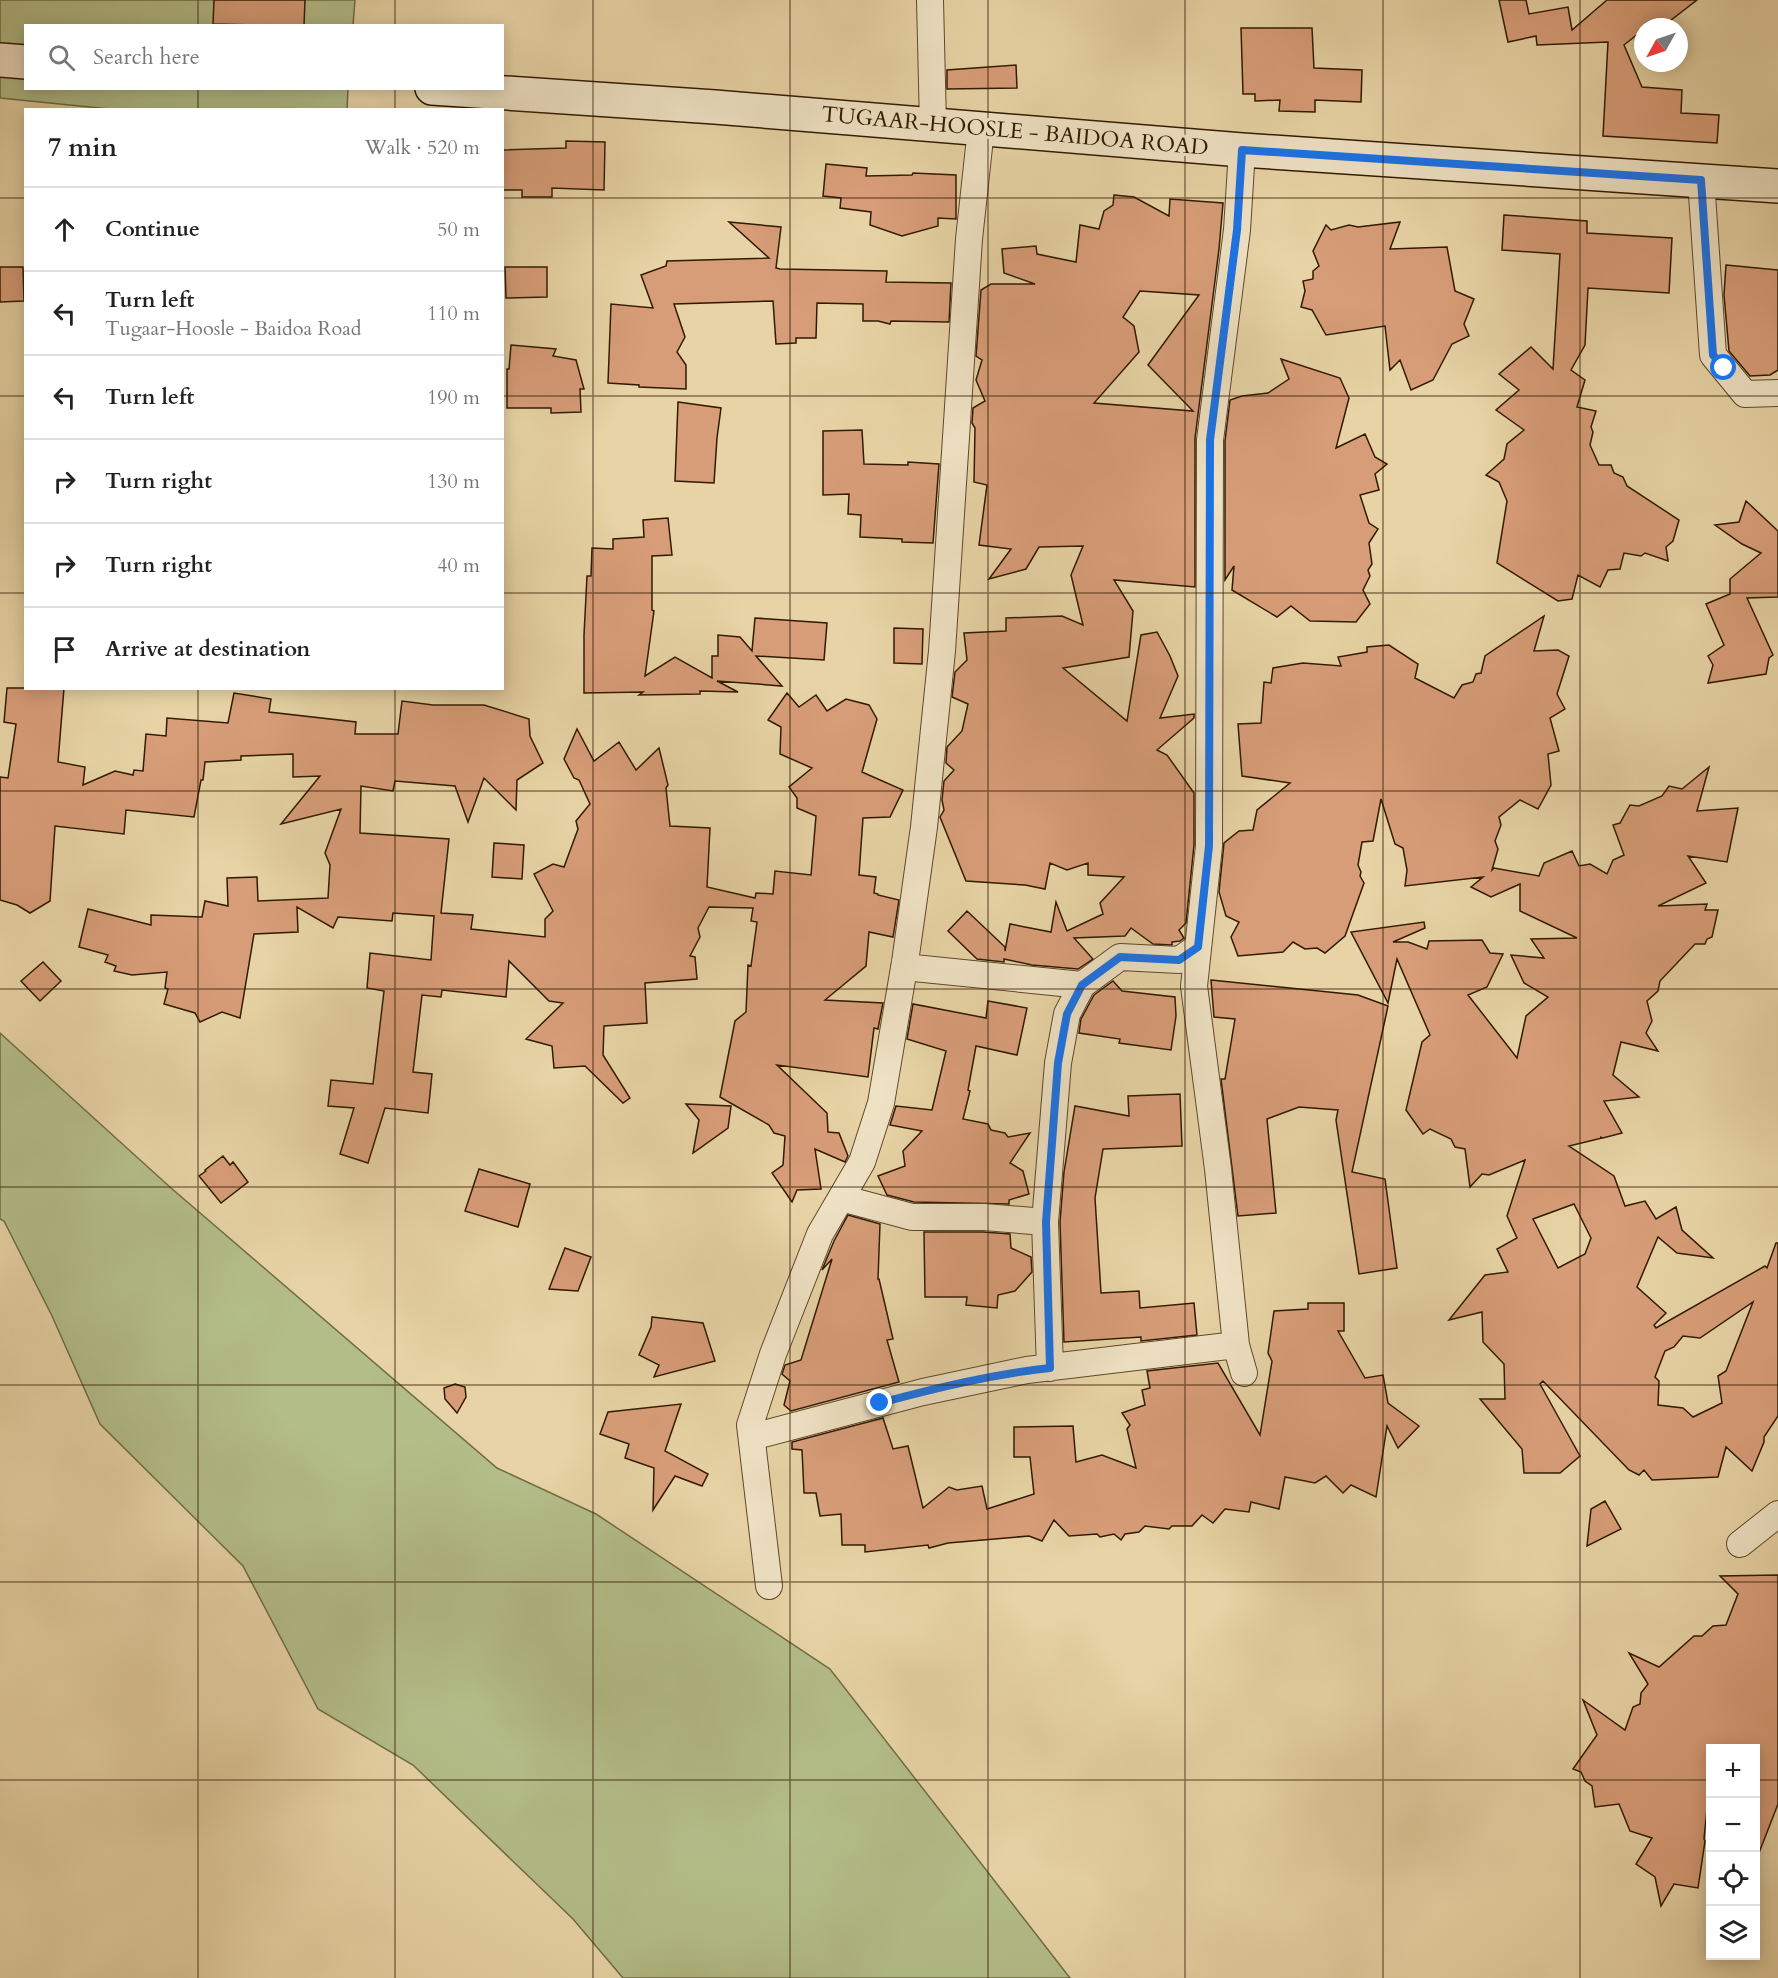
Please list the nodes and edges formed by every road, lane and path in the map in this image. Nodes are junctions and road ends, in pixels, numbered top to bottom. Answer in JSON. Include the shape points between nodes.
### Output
{"nodes":[{"id":1,"x":930,"y":0,"type":"edge"},
{"id":2,"x":0,"y":60,"type":"edge"},
{"id":3,"x":24,"y":62,"type":"edge"},
{"id":4,"x":462,"y":90,"type":"edge"},
{"id":5,"x":933,"y":125,"type":"junction"},
{"id":6,"x":981,"y":129,"type":"junction"},
{"id":7,"x":1242,"y":150,"type":"junction"},
{"id":8,"x":1701,"y":180,"type":"junction"},
{"id":9,"x":1778,"y":186,"type":"edge"},
{"id":10,"x":1778,"y":393,"type":"edge"},
{"id":11,"x":1198,"y":947,"type":"junction"},
{"id":12,"x":904,"y":967,"type":"junction"},
{"id":13,"x":1082,"y":985,"type":"junction"},
{"id":14,"x":841,"y":1198,"type":"junction"},
{"id":15,"x":1046,"y":1222,"type":"junction"},
{"id":16,"x":1236,"y":1345,"type":"junction"},
{"id":17,"x":1050,"y":1368,"type":"junction"},
{"id":18,"x":1244,"y":1373,"type":"dead end"},
{"id":19,"x":752,"y":1437,"type":"junction"},
{"id":20,"x":1778,"y":1514,"type":"edge"},
{"id":21,"x":1740,"y":1544,"type":"dead end"},
{"id":22,"x":770,"y":1586,"type":"dead end"}],
"edges":[{"from":1,"to":5,"type":"street"},
{"from":2,"to":3,"type":"main road"},
{"from":4,"to":5,"type":"main road","name":"TUGAAR-HOOSLE - BAIDOA ROAD"},
{"from":5,"to":6,"type":"main road","name":"TUGAAR-HOOSLE - BAIDOA ROAD"},
{"from":6,"to":7,"type":"main road","name":"TUGAAR-HOOSLE - BAIDOA ROAD"},
{"from":6,"to":12,"type":"street","via":[[968,251],[942,651],[924,827]]},
{"from":7,"to":8,"type":"main road","name":"TUGAAR-HOOSLE - BAIDOA ROAD"},
{"from":7,"to":11,"type":"street","via":[[1237,230],[1210,440],[1209,846]]},
{"from":8,"to":9,"type":"main road","name":"TUGAAR-HOOSLE - BAIDOA ROAD"},
{"from":8,"to":10,"type":"street","via":[[1713,355],[1744,394]]},
{"from":11,"to":13,"type":"street","via":[[1179,960],[1120,957]]},
{"from":11,"to":16,"type":"street","via":[[1194,986]]},
{"from":12,"to":13,"type":"street"},
{"from":12,"to":14,"type":"street","via":[[881,1102],[862,1162]]},
{"from":13,"to":15,"type":"street","via":[[1067,1014],[1058,1063]]},
{"from":14,"to":15,"type":"street","via":[[912,1217]]},
{"from":14,"to":19,"type":"street","via":[[820,1234],[773,1354],[750,1425]]},
{"from":15,"to":17,"type":"street"},
{"from":16,"to":17,"type":"street"},
{"from":16,"to":18,"type":"street"},
{"from":17,"to":19,"type":"street","via":[[923,1392]]},
{"from":19,"to":22,"type":"street"},
{"from":20,"to":21,"type":"street"}]}
